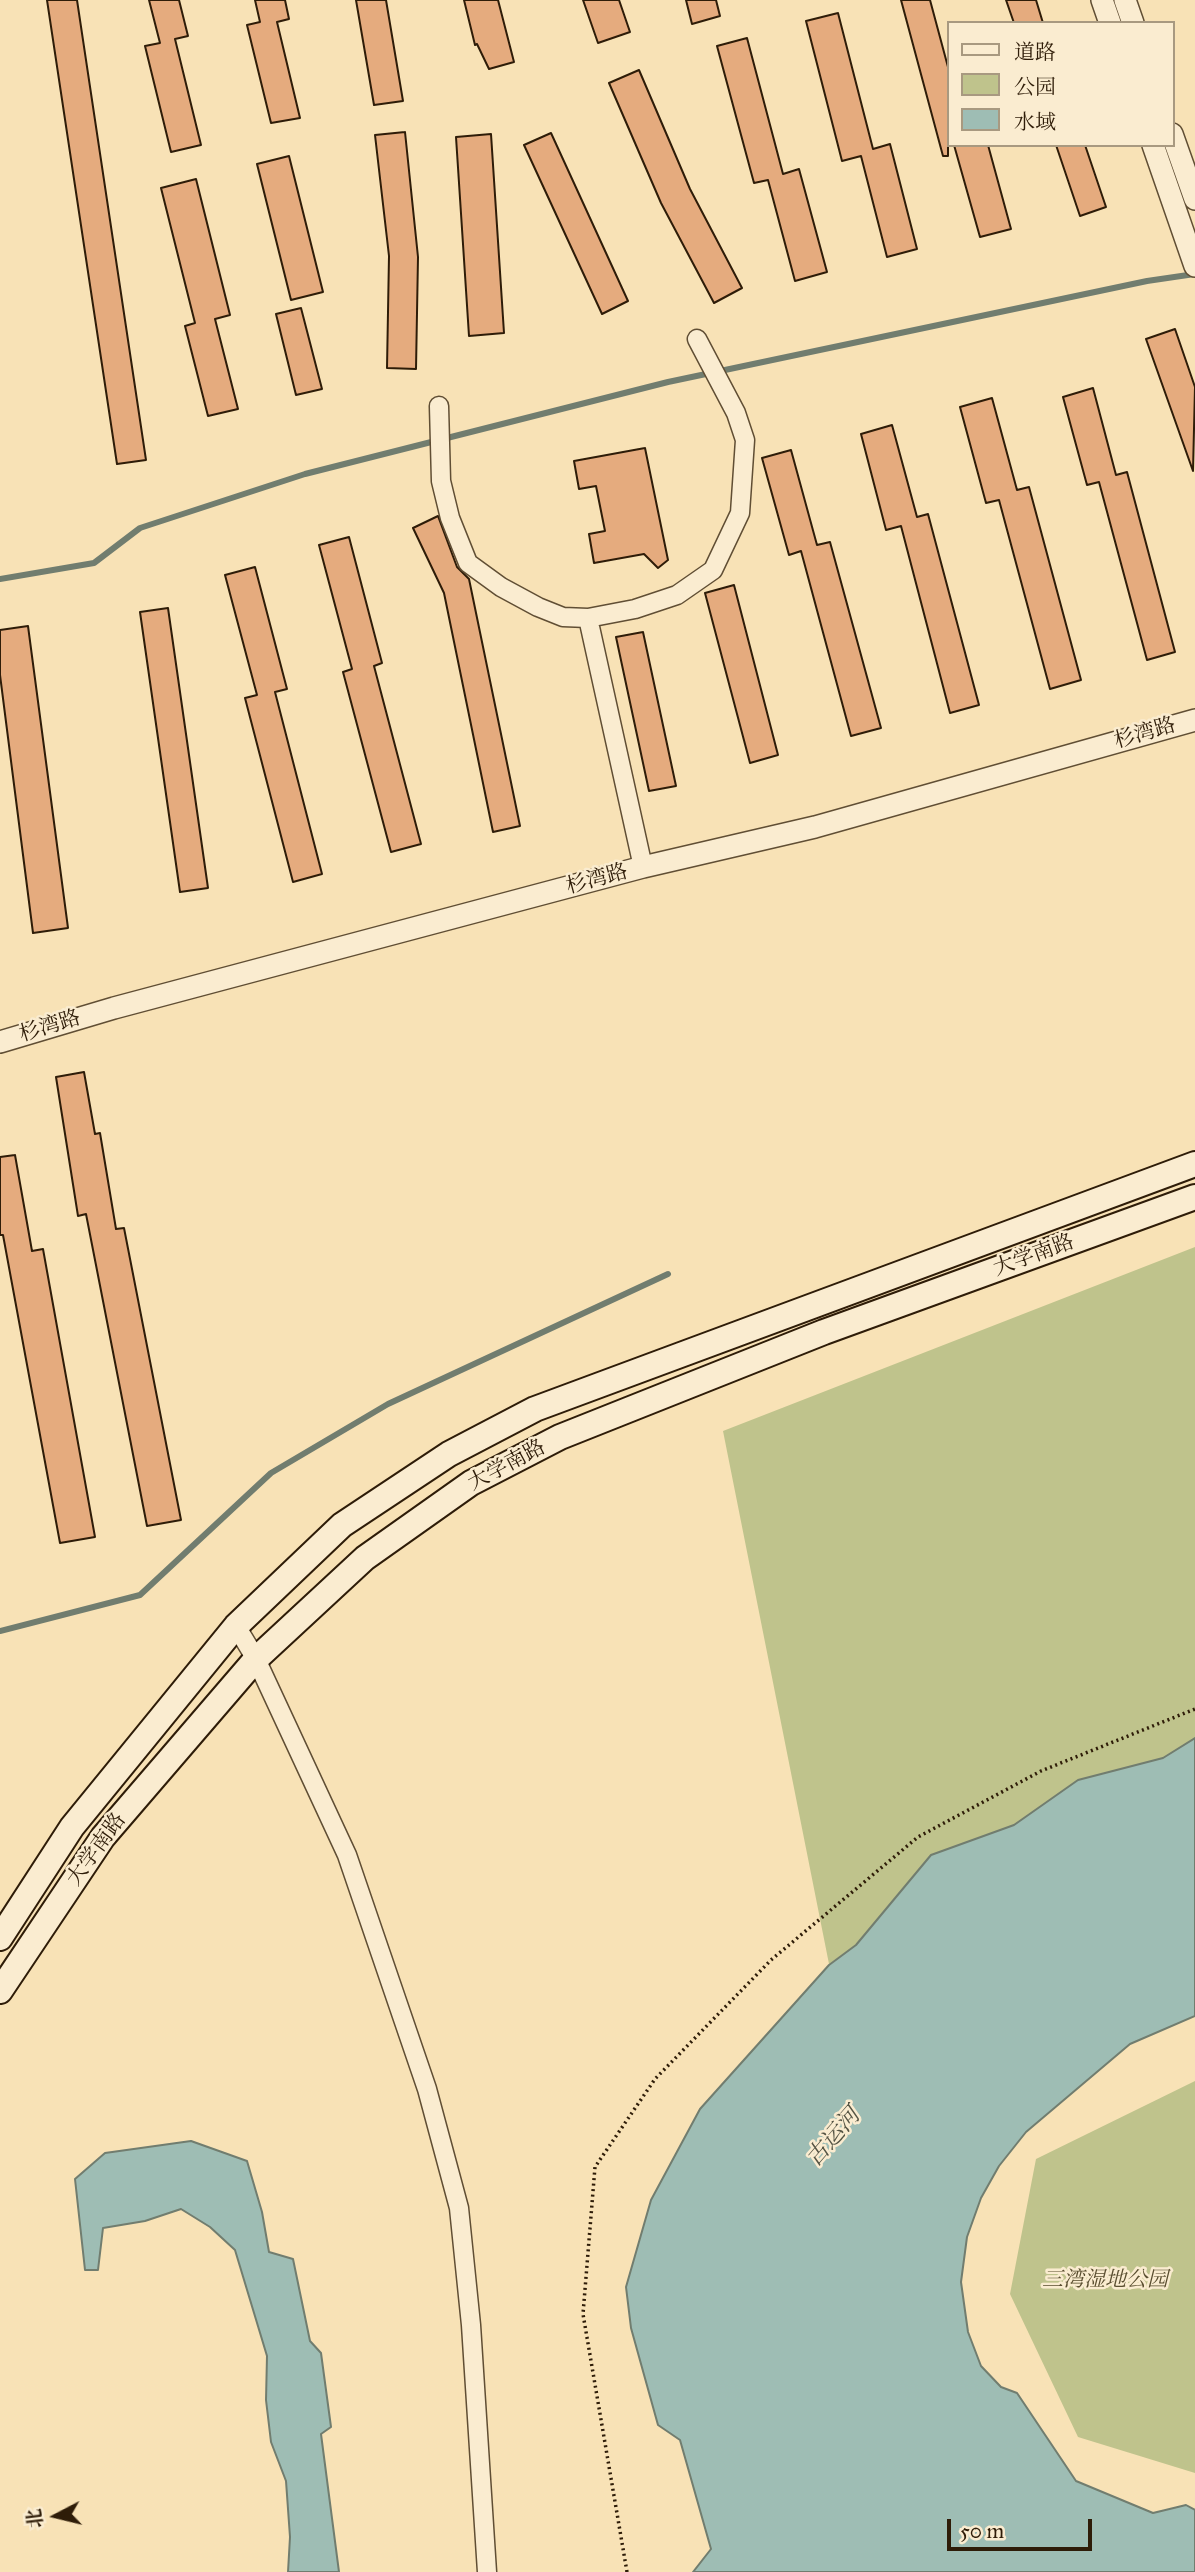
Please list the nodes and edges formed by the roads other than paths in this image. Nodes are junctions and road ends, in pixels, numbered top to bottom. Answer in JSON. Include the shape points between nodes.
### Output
{"nodes":[{"id":1,"x":1102,"y":0,"type":"edge"},
{"id":2,"x":1125,"y":0,"type":"edge"},
{"id":3,"x":1109,"y":21,"type":"edge"},
{"id":4,"x":1132,"y":21,"type":"edge"},
{"id":5,"x":1174,"y":140,"type":"edge"},
{"id":6,"x":1154,"y":147,"type":"edge"},
{"id":7,"x":1195,"y":199,"type":"edge"},
{"id":8,"x":1195,"y":266,"type":"edge"},
{"id":9,"x":697,"y":339,"type":"dead end"},
{"id":10,"x":439,"y":407,"type":"dead end"},
{"id":11,"x":588,"y":618,"type":"junction"},
{"id":12,"x":1195,"y":720,"type":"edge"},
{"id":13,"x":643,"y":867,"type":"junction"},
{"id":14,"x":0,"y":1042,"type":"edge"},
{"id":15,"x":1195,"y":1164,"type":"edge"},
{"id":16,"x":1195,"y":1197,"type":"edge"},
{"id":17,"x":236,"y":1626,"type":"junction"},
{"id":18,"x":256,"y":1659,"type":"junction"},
{"id":19,"x":0,"y":1938,"type":"edge"},
{"id":20,"x":0,"y":1991,"type":"edge"},
{"id":21,"x":487,"y":2572,"type":"edge"}],
"edges":[{"from":1,"to":3,"type":"street"},
{"from":2,"to":4,"type":"street"},
{"from":5,"to":7,"type":"street"},
{"from":6,"to":8,"type":"street"},
{"from":9,"to":11,"type":"street","via":[[745,440],[740,513],[713,570],[677,595]]},
{"from":10,"to":11,"type":"street","via":[[442,481],[450,518],[468,563],[538,607],[563,617]]},
{"from":11,"to":13,"type":"street"},
{"from":12,"to":13,"type":"street","name":"杉湾路","via":[[815,827]]},
{"from":13,"to":14,"type":"street","name":"杉湾路"},
{"from":15,"to":17,"type":"main road","name":"大学南路","via":[[535,1409],[449,1454],[342,1525]]},
{"from":16,"to":18,"type":"main road","name":"大学南路","via":[[824,1332],[560,1437],[471,1483],[365,1558]]},
{"from":17,"to":18,"type":"street"},
{"from":17,"to":19,"type":"main road","name":"大学南路","via":[[72,1827]]},
{"from":18,"to":20,"type":"main road","name":"大学南路","via":[[103,1838]]},
{"from":18,"to":21,"type":"street","via":[[347,1856],[427,2089],[459,2208]]}]}
